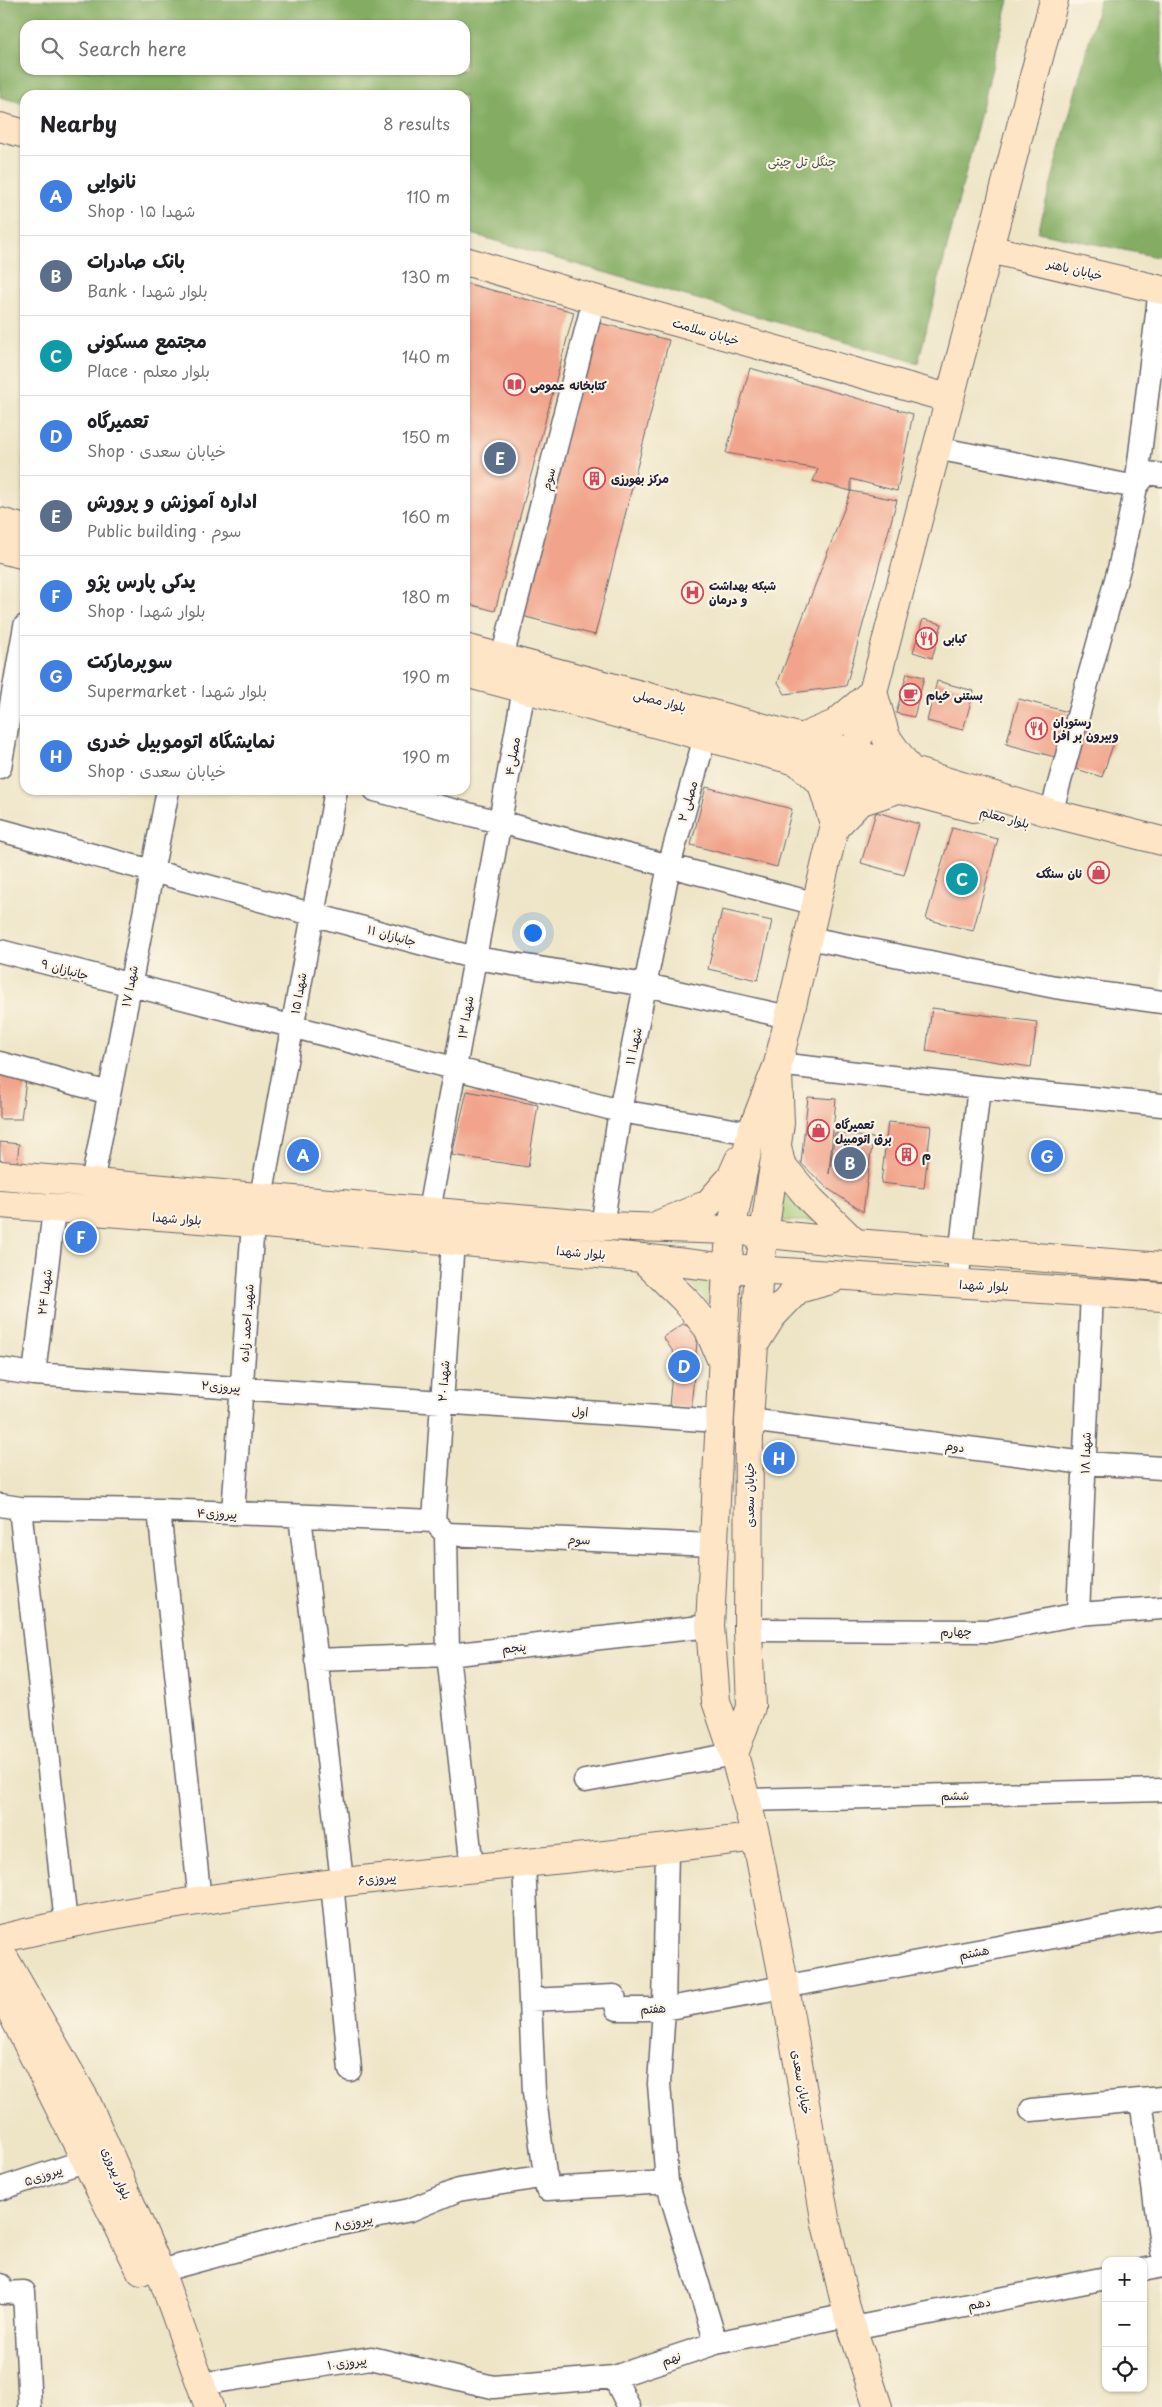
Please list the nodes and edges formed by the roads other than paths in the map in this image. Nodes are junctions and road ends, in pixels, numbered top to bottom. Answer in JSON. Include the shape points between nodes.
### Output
{"nodes":[{"id":1,"x":1054,"y":0,"type":"edge"},
{"id":2,"x":0,"y":127,"type":"edge"},
{"id":3,"x":20,"y":133,"type":"edge"},
{"id":4,"x":989,"y":248,"type":"junction"},
{"id":5,"x":470,"y":262,"type":"edge"},
{"id":6,"x":1161,"y":289,"type":"edge"},
{"id":7,"x":594,"y":299,"type":"junction"},
{"id":8,"x":948,"y":398,"type":"junction"},
{"id":9,"x":936,"y":448,"type":"junction"},
{"id":10,"x":1162,"y":475,"type":"edge"},
{"id":11,"x":1136,"y":487,"type":"junction"},
{"id":12,"x":0,"y":522,"type":"edge"},
{"id":13,"x":20,"y":528,"type":"edge"},
{"id":14,"x":0,"y":549,"type":"edge"},
{"id":15,"x":20,"y":554,"type":"edge"},
{"id":16,"x":470,"y":649,"type":"edge"},
{"id":17,"x":20,"y":655,"type":"edge"},
{"id":18,"x":502,"y":658,"type":"junction"},
{"id":19,"x":470,"y":675,"type":"edge"},
{"id":20,"x":524,"y":689,"type":"junction"},
{"id":21,"x":872,"y":692,"type":"junction"},
{"id":22,"x":13,"y":696,"type":"edge"},
{"id":23,"x":705,"y":737,"type":"junction"},
{"id":24,"x":798,"y":749,"type":"junction"},
{"id":25,"x":851,"y":763,"type":"junction"},
{"id":26,"x":0,"y":767,"type":"edge"},
{"id":27,"x":906,"y":779,"type":"junction"},
{"id":28,"x":167,"y":795,"type":"edge"},
{"id":29,"x":335,"y":795,"type":"edge"},
{"id":30,"x":395,"y":795,"type":"edge"},
{"id":31,"x":1051,"y":813,"type":"junction"},
{"id":32,"x":500,"y":822,"type":"junction"},
{"id":33,"x":835,"y":827,"type":"junction"},
{"id":34,"x":0,"y":830,"type":"edge"},
{"id":35,"x":1162,"y":841,"type":"edge"},
{"id":36,"x":1162,"y":860,"type":"edge"},
{"id":37,"x":669,"y":866,"type":"junction"},
{"id":38,"x":152,"y":871,"type":"junction"},
{"id":39,"x":817,"y":904,"type":"junction"},
{"id":40,"x":312,"y":914,"type":"junction"},
{"id":41,"x":809,"y":938,"type":"junction"},
{"id":42,"x":0,"y":951,"type":"edge"},
{"id":43,"x":475,"y":958,"type":"junction"},
{"id":44,"x":130,"y":986,"type":"junction"},
{"id":45,"x":646,"y":986,"type":"junction"},
{"id":46,"x":1162,"y":1002,"type":"edge"},
{"id":47,"x":788,"y":1017,"type":"junction"},
{"id":48,"x":292,"y":1026,"type":"junction"},
{"id":49,"x":0,"y":1063,"type":"edge"},
{"id":50,"x":778,"y":1064,"type":"junction"},
{"id":51,"x":455,"y":1069,"type":"junction"},
{"id":52,"x":980,"y":1088,"type":"junction"},
{"id":53,"x":109,"y":1093,"type":"junction"},
{"id":54,"x":1162,"y":1105,"type":"edge"},
{"id":55,"x":620,"y":1112,"type":"junction"},
{"id":56,"x":751,"y":1133,"type":"junction"},
{"id":57,"x":777,"y":1146,"type":"junction"},
{"id":58,"x":0,"y":1175,"type":"edge"},
{"id":59,"x":92,"y":1183,"type":"junction"},
{"id":60,"x":260,"y":1197,"type":"junction"},
{"id":61,"x":0,"y":1204,"type":"edge"},
{"id":62,"x":54,"y":1210,"type":"junction"},
{"id":63,"x":430,"y":1211,"type":"junction"},
{"id":64,"x":254,"y":1223,"type":"junction"},
{"id":65,"x":602,"y":1226,"type":"junction"},
{"id":66,"x":650,"y":1228,"type":"junction"},
{"id":67,"x":731,"y":1230,"type":"junction"},
{"id":68,"x":763,"y":1233,"type":"junction"},
{"id":69,"x":453,"y":1241,"type":"junction"},
{"id":70,"x":855,"y":1243,"type":"junction"},
{"id":71,"x":959,"y":1251,"type":"junction"},
{"id":72,"x":642,"y":1258,"type":"junction"},
{"id":73,"x":1162,"y":1267,"type":"edge"},
{"id":74,"x":727,"y":1268,"type":"junction"},
{"id":75,"x":759,"y":1269,"type":"junction"},
{"id":76,"x":846,"y":1276,"type":"junction"},
{"id":77,"x":957,"y":1284,"type":"junction"},
{"id":78,"x":1092,"y":1292,"type":"junction"},
{"id":79,"x":1162,"y":1297,"type":"edge"},
{"id":80,"x":755,"y":1343,"type":"junction"},
{"id":81,"x":722,"y":1361,"type":"junction"},
{"id":82,"x":0,"y":1369,"type":"edge"},
{"id":83,"x":34,"y":1374,"type":"junction"},
{"id":84,"x":242,"y":1387,"type":"junction"},
{"id":85,"x":442,"y":1400,"type":"junction"},
{"id":86,"x":749,"y":1420,"type":"junction"},
{"id":87,"x":718,"y":1421,"type":"junction"},
{"id":88,"x":1085,"y":1463,"type":"junction"},
{"id":89,"x":1162,"y":1468,"type":"edge"},
{"id":90,"x":10,"y":1506,"type":"edge"},
{"id":91,"x":159,"y":1510,"type":"junction"},
{"id":92,"x":233,"y":1513,"type":"junction"},
{"id":93,"x":300,"y":1516,"type":"junction"},
{"id":94,"x":440,"y":1528,"type":"junction"},
{"id":95,"x":713,"y":1545,"type":"junction"},
{"id":96,"x":1162,"y":1608,"type":"edge"},
{"id":97,"x":1078,"y":1614,"type":"junction"},
{"id":98,"x":710,"y":1626,"type":"junction"},
{"id":99,"x":748,"y":1630,"type":"junction"},
{"id":100,"x":448,"y":1655,"type":"junction"},
{"id":101,"x":316,"y":1660,"type":"junction"},
{"id":102,"x":734,"y":1754,"type":"junction"},
{"id":103,"x":585,"y":1781,"type":"dead end"},
{"id":104,"x":1162,"y":1790,"type":"edge"},
{"id":105,"x":747,"y":1800,"type":"junction"},
{"id":106,"x":756,"y":1837,"type":"junction"},
{"id":107,"x":667,"y":1849,"type":"junction"},
{"id":108,"x":524,"y":1863,"type":"junction"},
{"id":109,"x":472,"y":1868,"type":"junction"},
{"id":110,"x":337,"y":1882,"type":"junction"},
{"id":111,"x":200,"y":1902,"type":"junction"},
{"id":112,"x":1162,"y":1917,"type":"edge"},
{"id":113,"x":66,"y":1923,"type":"junction"},
{"id":114,"x":0,"y":1939,"type":"edge"},
{"id":115,"x":0,"y":1950,"type":"edge"},
{"id":116,"x":0,"y":1988,"type":"edge"},
{"id":117,"x":785,"y":1988,"type":"junction"},
{"id":118,"x":530,"y":2000,"type":"junction"},
{"id":119,"x":664,"y":2009,"type":"junction"},
{"id":120,"x":350,"y":2070,"type":"dead end"},
{"id":121,"x":1151,"y":2099,"type":"edge"},
{"id":122,"x":74,"y":2107,"type":"junction"},
{"id":123,"x":1030,"y":2110,"type":"dead end"},
{"id":124,"x":87,"y":2160,"type":"junction"},
{"id":125,"x":546,"y":2176,"type":"junction"},
{"id":126,"x":667,"y":2182,"type":"junction"},
{"id":127,"x":0,"y":2189,"type":"edge"},
{"id":128,"x":1162,"y":2251,"type":"edge"},
{"id":129,"x":1162,"y":2266,"type":"edge"},
{"id":130,"x":1147,"y":2269,"type":"edge"},
{"id":131,"x":160,"y":2271,"type":"junction"},
{"id":132,"x":1102,"y":2279,"type":"edge"},
{"id":133,"x":0,"y":2285,"type":"edge"},
{"id":134,"x":850,"y":2322,"type":"junction"},
{"id":135,"x":716,"y":2343,"type":"junction"},
{"id":136,"x":614,"y":2377,"type":"junction"},
{"id":137,"x":492,"y":2387,"type":"joint"},
{"id":138,"x":200,"y":2399,"type":"edge"},
{"id":139,"x":30,"y":2407,"type":"edge"},
{"id":140,"x":629,"y":2407,"type":"edge"},
{"id":141,"x":878,"y":2407,"type":"edge"}],
"edges":[{"from":1,"to":4,"type":"main road"},
{"from":2,"to":3,"type":"main road"},
{"from":4,"to":6,"type":"main road","name":"خیابان باهنر"},
{"from":4,"to":8,"type":"main road"},
{"from":5,"to":7,"type":"main road","name":"خیابان سلامت"},
{"from":6,"to":11,"type":"street"},
{"from":7,"to":8,"type":"main road","name":"خیابان سلامت"},
{"from":7,"to":18,"type":"street","name":"سوم"},
{"from":8,"to":9,"type":"main road"},
{"from":9,"to":11,"type":"street"},
{"from":9,"to":21,"type":"main road"},
{"from":10,"to":11,"type":"street","via":[[1147,473]]},
{"from":11,"to":31,"type":"street","via":[[1120,565]]},
{"from":12,"to":13,"type":"main road"},
{"from":14,"to":15,"type":"main road"},
{"from":16,"to":18,"type":"main road","name":"بلوار مصلی"},
{"from":17,"to":22,"type":"street"},
{"from":18,"to":24,"type":"main road","name":"بلوار مصلی"},
{"from":19,"to":20,"type":"main road","name":"بلوار مصلی"},
{"from":20,"to":23,"type":"main road","name":"بلوار مصلی"},
{"from":20,"to":32,"type":"street","name":"مصلی۴"},
{"from":21,"to":24,"type":"main road","via":[[835,724]]},
{"from":21,"to":25,"type":"main road"},
{"from":21,"to":27,"type":"main road","via":[[886,737]]},
{"from":22,"to":26,"type":"street"},
{"from":23,"to":24,"type":"main road","name":"بلوار مصلی"},
{"from":23,"to":37,"type":"street","name":"مصلی ۲"},
{"from":24,"to":25,"type":"main road","name":"بلوار مصلی"},
{"from":24,"to":33,"type":"main road","via":[[822,784]]},
{"from":25,"to":27,"type":"main road","name":"بلوار معلم"},
{"from":25,"to":33,"type":"main road"},
{"from":27,"to":31,"type":"main road","name":"بلوار معلم"},
{"from":27,"to":33,"type":"main road","via":[[859,802]]},
{"from":27,"to":36,"type":"main road","name":"بلوار معلم"},
{"from":28,"to":38,"type":"street","name":"شهدا ۱۷"},
{"from":29,"to":40,"type":"street","name":"شهدا ۱۵"},
{"from":30,"to":32,"type":"street"},
{"from":31,"to":35,"type":"main road","name":"بلوار معلم"},
{"from":32,"to":37,"type":"street"},
{"from":32,"to":43,"type":"street","name":"شهدا ۱۳"},
{"from":33,"to":39,"type":"main road"},
{"from":34,"to":38,"type":"street","name":"جانبازان ۱۱"},
{"from":37,"to":39,"type":"street"},
{"from":37,"to":45,"type":"street","name":"شهدا ۱۱"},
{"from":38,"to":40,"type":"street","name":"جانبازان ۱۱"},
{"from":38,"to":44,"type":"street","name":"شهدا ۱۷"},
{"from":39,"to":41,"type":"main road"},
{"from":40,"to":43,"type":"street","name":"جانبازان ۱۱"},
{"from":40,"to":48,"type":"street","name":"شهدا ۱۵"},
{"from":41,"to":46,"type":"street","via":[[1055,987]]},
{"from":41,"to":47,"type":"main road"},
{"from":42,"to":44,"type":"street","name":"جانبازان ۹"},
{"from":43,"to":45,"type":"street","name":"جانبازان ۱۱"},
{"from":43,"to":51,"type":"street","name":"شهدا ۱۳"},
{"from":44,"to":48,"type":"street","name":"جانبازان ۹"},
{"from":44,"to":53,"type":"street","name":"شهدا ۱۷"},
{"from":45,"to":47,"type":"street","name":"جانبازان ۱۱"},
{"from":45,"to":55,"type":"street","name":"شهدا ۱۱"},
{"from":47,"to":50,"type":"main road"},
{"from":48,"to":51,"type":"street","name":"جانبازان ۹"},
{"from":48,"to":60,"type":"street","name":"شهدا ۱۵"},
{"from":49,"to":53,"type":"street"},
{"from":50,"to":52,"type":"street"},
{"from":50,"to":56,"type":"main road"},
{"from":50,"to":57,"type":"main road","name":"خیابان سعدی","via":[[780,1123]]},
{"from":51,"to":55,"type":"street","name":"جانبازان ۹"},
{"from":51,"to":63,"type":"street","name":"شهدا ۱۳"},
{"from":52,"to":54,"type":"street"},
{"from":52,"to":71,"type":"street"},
{"from":53,"to":59,"type":"street","name":"شهدا ۱۷"},
{"from":55,"to":56,"type":"street","name":"جانبازان ۹"},
{"from":55,"to":65,"type":"street","name":"شهدا ۱۱"},
{"from":56,"to":66,"type":"main road","via":[[731,1178],[708,1204]]},
{"from":56,"to":67,"type":"main road","name":"خیابان سعدی"},
{"from":57,"to":68,"type":"main road","name":"خیابان سعدی"},
{"from":57,"to":70,"type":"main road","via":[[781,1164],[810,1199]]},
{"from":58,"to":59,"type":"main road"},
{"from":59,"to":60,"type":"main road"},
{"from":60,"to":63,"type":"main road"},
{"from":61,"to":62,"type":"main road","name":"بلوار شهدا"},
{"from":62,"to":64,"type":"main road","name":"بلوار شهدا"},
{"from":62,"to":83,"type":"street","name":"شهدا ۲۴"},
{"from":63,"to":65,"type":"main road"},
{"from":64,"to":69,"type":"main road","name":"بلوار شهدا"},
{"from":64,"to":84,"type":"street","name":"شهید احمد زاده"},
{"from":65,"to":66,"type":"main road"},
{"from":66,"to":67,"type":"main road"},
{"from":67,"to":68,"type":"main road"},
{"from":67,"to":74,"type":"main road","name":"خیابان سعدی"},
{"from":68,"to":70,"type":"main road"},
{"from":68,"to":75,"type":"main road","name":"خیابان سعدی"},
{"from":69,"to":72,"type":"main road","name":"بلوار شهدا"},
{"from":69,"to":85,"type":"street","name":"شهدا ۲۰"},
{"from":70,"to":71,"type":"main road"},
{"from":71,"to":73,"type":"main road"},
{"from":71,"to":77,"type":"street"},
{"from":72,"to":74,"type":"main road","name":"بلوار شهدا"},
{"from":72,"to":81,"type":"main road","via":[[708,1328]]},
{"from":74,"to":75,"type":"main road","name":"بلوار شهدا"},
{"from":74,"to":81,"type":"main road","name":"خیابان سعدی"},
{"from":75,"to":76,"type":"main road","name":"بلوار شهدا"},
{"from":75,"to":80,"type":"main road","name":"خیابان سعدی"},
{"from":76,"to":77,"type":"main road","name":"بلوار شهدا"},
{"from":76,"to":80,"type":"main road","via":[[798,1289],[772,1316]]},
{"from":77,"to":78,"type":"main road","name":"بلوار شهدا"},
{"from":78,"to":79,"type":"main road","name":"بلوار شهدا"},
{"from":78,"to":88,"type":"street","name":"شهدا ۱۸"},
{"from":80,"to":86,"type":"main road","name":"خیابان سعدی"},
{"from":81,"to":87,"type":"main road","name":"خیابان سعدی"},
{"from":82,"to":83,"type":"street","name":"پیروزی۲"},
{"from":83,"to":84,"type":"street","name":"پیروزی۲"},
{"from":84,"to":85,"type":"street","name":"پیروزی۲"},
{"from":84,"to":92,"type":"street","name":"شهید احمد زاده"},
{"from":85,"to":87,"type":"street","name":"اول"},
{"from":85,"to":94,"type":"street","name":"شهدا ۲۰"},
{"from":86,"to":88,"type":"street","name":"دوم"},
{"from":86,"to":99,"type":"main road","name":"خیابان سعدی"},
{"from":87,"to":95,"type":"main road","name":"خیابان سعدی"},
{"from":88,"to":89,"type":"street","name":"دوم"},
{"from":88,"to":97,"type":"street","name":"شهدا ۱۸"},
{"from":90,"to":91,"type":"street","name":"پیروزی۴"},
{"from":90,"to":113,"type":"street"},
{"from":91,"to":92,"type":"street","name":"پیروزی۴"},
{"from":91,"to":111,"type":"street"},
{"from":92,"to":93,"type":"street","name":"پیروزی۴"},
{"from":93,"to":94,"type":"street","name":"پیروزی۴"},
{"from":93,"to":101,"type":"street"},
{"from":94,"to":95,"type":"street","name":"سوم"},
{"from":94,"to":100,"type":"street","name":"شهدا ۲۰"},
{"from":95,"to":98,"type":"main road","name":"خیابان سعدی"},
{"from":96,"to":97,"type":"street","name":"چهارم"},
{"from":97,"to":99,"type":"street","name":"چهارم","via":[[991,1631]]},
{"from":98,"to":100,"type":"street","name":"پنجم"},
{"from":98,"to":102,"type":"main road","name":"خیابان سعدی","via":[[716,1701]]},
{"from":99,"to":102,"type":"main road","name":"خیابان سعدی","via":[[751,1707]]},
{"from":100,"to":101,"type":"street","name":"پنجم"},
{"from":100,"to":109,"type":"street","name":"شهدا ۲۰"},
{"from":101,"to":110,"type":"street"},
{"from":102,"to":103,"type":"street"},
{"from":102,"to":105,"type":"main road","name":"خیابان سعدی"},
{"from":104,"to":105,"type":"street","name":"ششم"},
{"from":105,"to":106,"type":"main road","name":"خیابان سعدی"},
{"from":106,"to":107,"type":"main road","name":"پیروزی۶"},
{"from":106,"to":117,"type":"main road","name":"خیابان سعدی"},
{"from":107,"to":108,"type":"main road","name":"پیروزی۶"},
{"from":107,"to":119,"type":"street"},
{"from":108,"to":109,"type":"main road","name":"پیروزی۶"},
{"from":108,"to":118,"type":"street"},
{"from":109,"to":110,"type":"main road","name":"پیروزی۶"},
{"from":110,"to":111,"type":"main road","name":"پیروزی۶"},
{"from":110,"to":120,"type":"street"},
{"from":111,"to":113,"type":"main road","name":"پیروزی۶"},
{"from":112,"to":117,"type":"street","name":"هشتم"},
{"from":113,"to":114,"type":"main road","name":"پیروزی۶"},
{"from":115,"to":122,"type":"main road","name":"بلوار پیروزی"},
{"from":116,"to":122,"type":"main road","name":"بلوار پیروزی"},
{"from":117,"to":119,"type":"street","name":"هفتم"},
{"from":117,"to":134,"type":"main road","name":"خیابان سعدی","via":[[826,2224]]},
{"from":118,"to":119,"type":"street","name":"هفتم","via":[[614,1996],[617,2009]]},
{"from":118,"to":125,"type":"street","via":[[534,2092]]},
{"from":119,"to":126,"type":"street","via":[[659,2084]]},
{"from":121,"to":123,"type":"street"},
{"from":121,"to":128,"type":"street"},
{"from":122,"to":124,"type":"main road","name":"بلوار پیروزی"},
{"from":122,"to":131,"type":"main road","name":"بلوار پیروزی"},
{"from":124,"to":127,"type":"street","name":"پیروزی۵"},
{"from":124,"to":138,"type":"main road","name":"بلوار پیروزی"},
{"from":125,"to":126,"type":"street","via":[[547,2189]]},
{"from":125,"to":131,"type":"street","name":"پیروزی۸","via":[[458,2190],[410,2210],[315,2229]]},
{"from":126,"to":135,"type":"street"},
{"from":129,"to":130,"type":"street"},
{"from":131,"to":138,"type":"main road","name":"بلوار پیروزی"},
{"from":132,"to":134,"type":"street","name":"دهم"},
{"from":133,"to":139,"type":"street","via":[[2,2293],[24,2292]]},
{"from":134,"to":135,"type":"street","name":"نهم"},
{"from":134,"to":141,"type":"main road","name":"خیابان سعدی"},
{"from":135,"to":136,"type":"street","name":"نهم"},
{"from":136,"to":137,"type":"street","name":"نهم"},
{"from":136,"to":140,"type":"street"},
{"from":137,"to":138,"type":"street","name":"پیروزی۱۰","via":[[371,2358]]}]}
